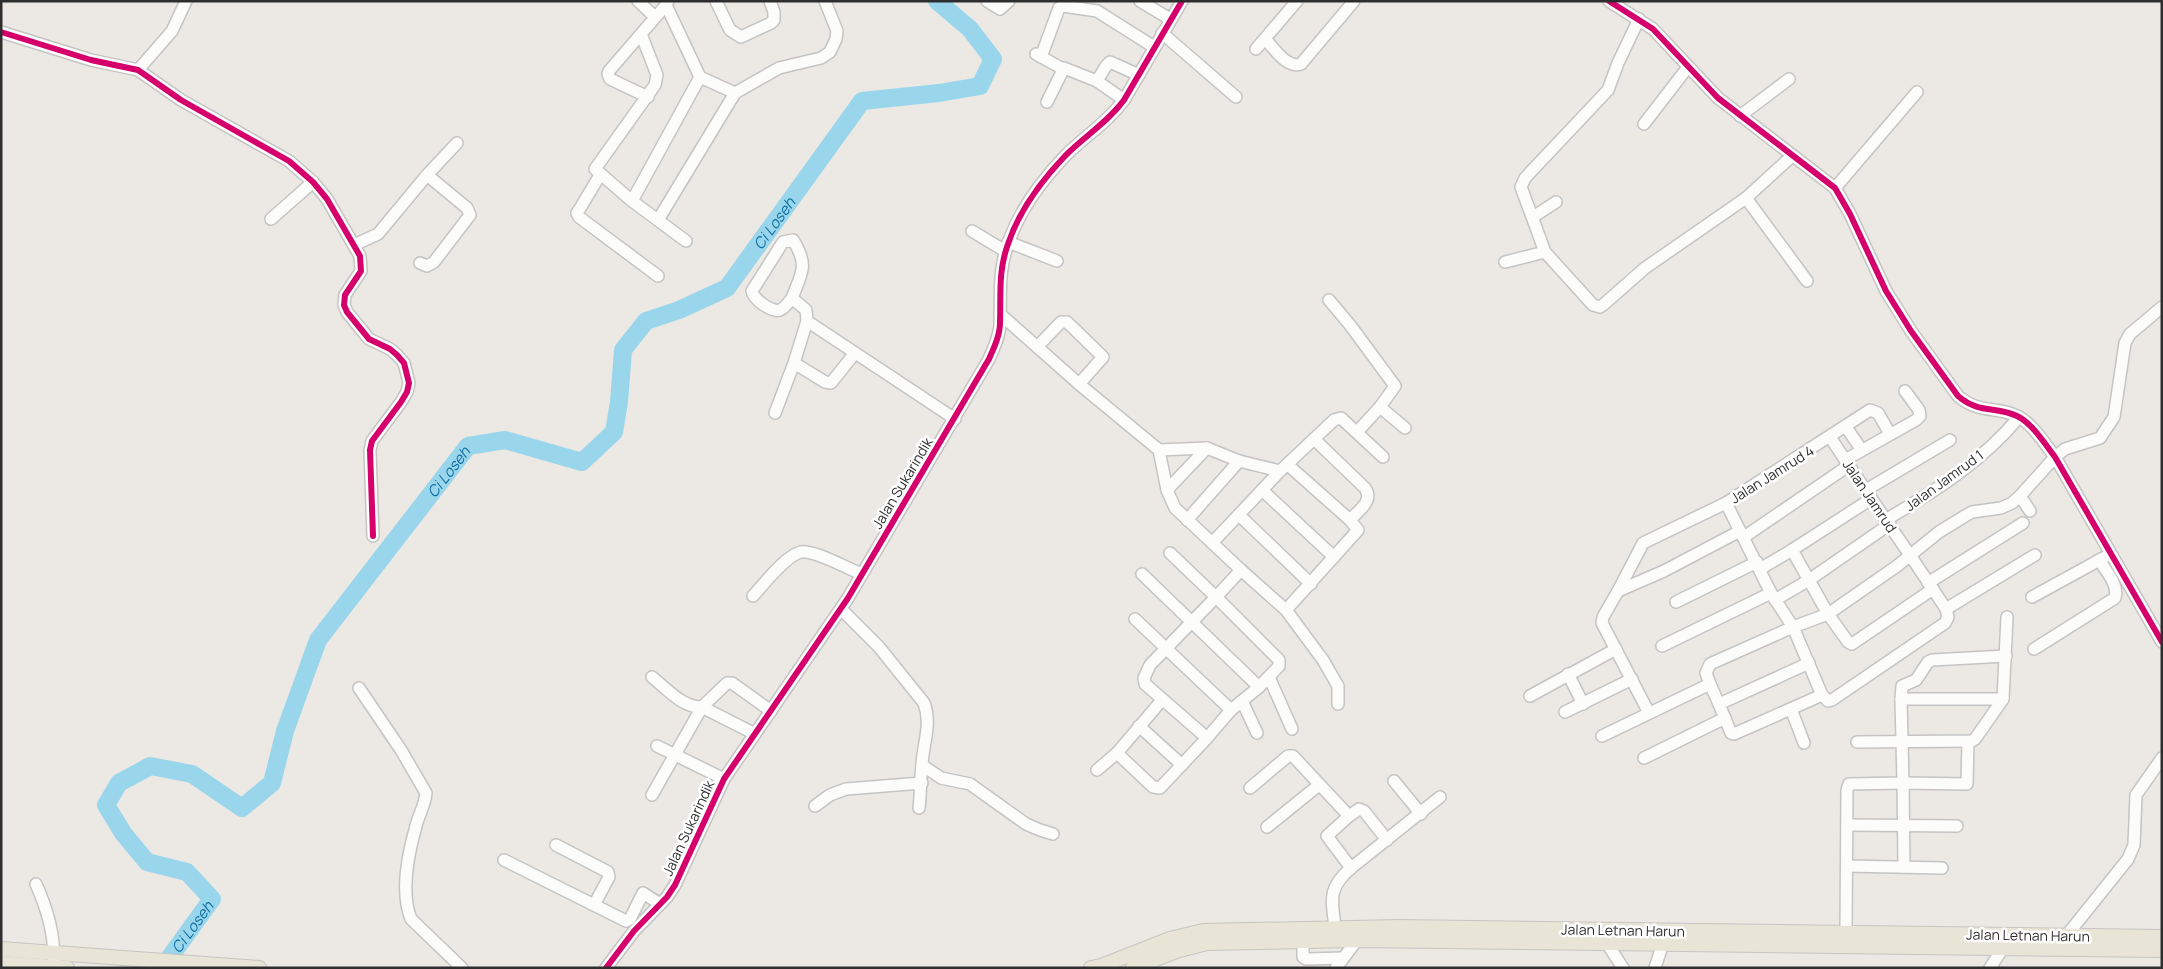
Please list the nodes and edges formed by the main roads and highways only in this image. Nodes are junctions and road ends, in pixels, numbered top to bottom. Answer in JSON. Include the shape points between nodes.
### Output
{"nodes":[{"id":1,"x":1358,"y":934,"type":"junction"},
{"id":2,"x":2162,"y":937,"type":"edge"},
{"id":3,"x":1599,"y":938,"type":"junction"},
{"id":4,"x":1893,"y":940,"type":"junction"},
{"id":5,"x":2116,"y":943,"type":"junction"},
{"id":6,"x":1,"y":949,"type":"edge"},
{"id":7,"x":2162,"y":950,"type":"edge"},
{"id":8,"x":1,"y":963,"type":"edge"},
{"id":9,"x":58,"y":963,"type":"edge"},
{"id":10,"x":259,"y":968,"type":"edge"},
{"id":11,"x":1091,"y":968,"type":"edge"},
{"id":12,"x":1132,"y":968,"type":"edge"}],
"edges":[{"from":1,"to":3,"type":"main road","name":"Jalan Letnan Harun"},
{"from":1,"to":11,"type":"main road","name":"Jalan Letnan Harun","via":[[1335,928],[1203,930]]},
{"from":1,"to":12,"type":"main road","name":"Jalan Letnan Harun","via":[[1302,942],[1207,943]]},
{"from":2,"to":5,"type":"main road","name":"Jalan Letnan Harun"},
{"from":3,"to":4,"type":"main road","name":"Jalan Letnan Harun","via":[[1663,943]]},
{"from":3,"to":4,"type":"main road","name":"Jalan Letnan Harun","via":[[1846,932]]},
{"from":4,"to":5,"type":"main road","name":"Jalan Letnan Harun","via":[[2003,948]]},
{"from":4,"to":5,"type":"main road","name":"Jalan Letnan Harun","via":[[2067,935]]},
{"from":5,"to":7,"type":"main road","name":"Jalan Letnan Harun"},
{"from":6,"to":9,"type":"main road"},
{"from":8,"to":9,"type":"main road"},
{"from":9,"to":10,"type":"main road","via":[[96,957]]}]}
